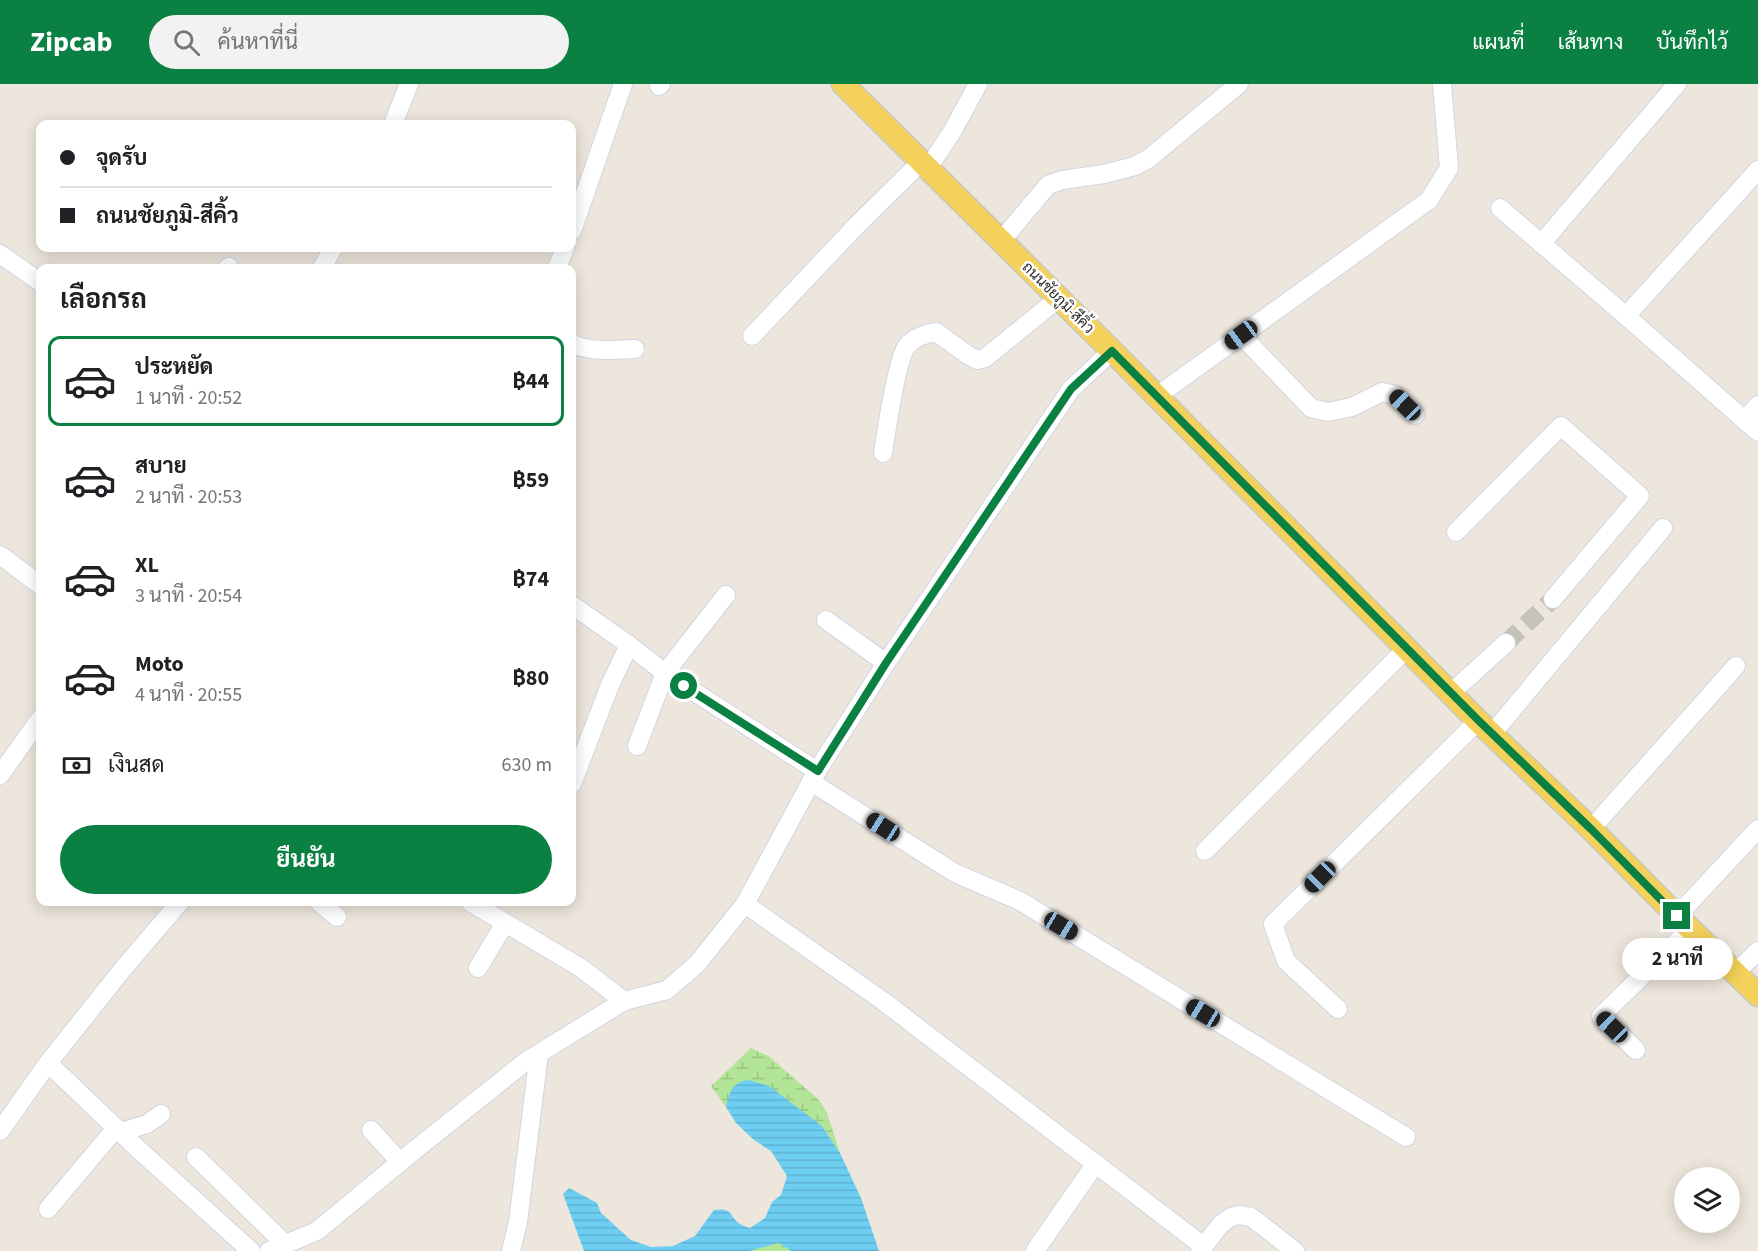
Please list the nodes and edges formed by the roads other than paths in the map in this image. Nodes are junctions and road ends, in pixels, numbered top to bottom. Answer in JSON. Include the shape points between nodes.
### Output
{"nodes":[{"id":1,"x":409,"y":84,"type":"edge"},
{"id":2,"x":623,"y":84,"type":"edge"},
{"id":3,"x":843,"y":84,"type":"edge"},
{"id":4,"x":978,"y":84,"type":"edge"},
{"id":5,"x":1239,"y":84,"type":"edge"},
{"id":6,"x":1442,"y":84,"type":"edge"},
{"id":7,"x":1677,"y":84,"type":"edge"},
{"id":8,"x":395,"y":120,"type":"edge"},
{"id":9,"x":925,"y":165,"type":"junction"},
{"id":10,"x":1758,"y":170,"type":"edge"},
{"id":11,"x":1500,"y":208,"type":"dead end"},
{"id":12,"x":576,"y":219,"type":"edge"},
{"id":13,"x":1001,"y":241,"type":"junction"},
{"id":14,"x":1541,"y":244,"type":"junction"},
{"id":15,"x":0,"y":254,"type":"edge"},
{"id":16,"x":36,"y":279,"type":"edge"},
{"id":17,"x":1059,"y":298,"type":"junction"},
{"id":18,"x":1626,"y":316,"type":"junction"},
{"id":19,"x":1241,"y":335,"type":"junction"},
{"id":20,"x":752,"y":336,"type":"dead end"},
{"id":21,"x":576,"y":346,"type":"edge"},
{"id":22,"x":635,"y":349,"type":"dead end"},
{"id":23,"x":1112,"y":351,"type":"junction"},
{"id":24,"x":1157,"y":396,"type":"junction"},
{"id":25,"x":1758,"y":405,"type":"edge"},
{"id":26,"x":1415,"y":415,"type":"dead end"},
{"id":27,"x":1751,"y":426,"type":"edge"},
{"id":28,"x":883,"y":453,"type":"dead end"},
{"id":29,"x":1663,"y":528,"type":"dead end"},
{"id":30,"x":1456,"y":532,"type":"dead end"},
{"id":31,"x":0,"y":555,"type":"edge"},
{"id":32,"x":36,"y":582,"type":"edge"},
{"id":33,"x":726,"y":595,"type":"dead end"},
{"id":34,"x":1553,"y":599,"type":"tunnel mouth"},
{"id":35,"x":576,"y":607,"type":"edge"},
{"id":36,"x":826,"y":620,"type":"dead end"},
{"id":37,"x":1506,"y":643,"type":"tunnel mouth"},
{"id":38,"x":629,"y":645,"type":"junction"},
{"id":39,"x":1407,"y":648,"type":"junction"},
{"id":40,"x":886,"y":663,"type":"junction"},
{"id":41,"x":1736,"y":666,"type":"dead end"},
{"id":42,"x":664,"y":673,"type":"junction"},
{"id":43,"x":1451,"y":693,"type":"junction"},
{"id":44,"x":36,"y":725,"type":"edge"},
{"id":45,"x":1485,"y":727,"type":"junction"},
{"id":46,"x":638,"y":746,"type":"dead end"},
{"id":47,"x":576,"y":774,"type":"edge"},
{"id":48,"x":0,"y":775,"type":"edge"},
{"id":49,"x":814,"y":776,"type":"junction"},
{"id":50,"x":1591,"y":829,"type":"junction"},
{"id":51,"x":1758,"y":829,"type":"edge"},
{"id":52,"x":1204,"y":851,"type":"dead end"},
{"id":53,"x":745,"y":904,"type":"junction"},
{"id":54,"x":177,"y":906,"type":"edge"},
{"id":55,"x":324,"y":906,"type":"edge"},
{"id":56,"x":477,"y":906,"type":"edge"},
{"id":57,"x":337,"y":917,"type":"dead end"},
{"id":58,"x":1683,"y":922,"type":"junction"},
{"id":59,"x":505,"y":923,"type":"junction"},
{"id":60,"x":1758,"y":951,"type":"edge"},
{"id":61,"x":478,"y":968,"type":"dead end"},
{"id":62,"x":1736,"y":972,"type":"junction"},
{"id":63,"x":1758,"y":994,"type":"edge"},
{"id":64,"x":624,"y":1001,"type":"junction"},
{"id":65,"x":1338,"y":1009,"type":"dead end"},
{"id":66,"x":1636,"y":1050,"type":"dead end"},
{"id":67,"x":539,"y":1054,"type":"junction"},
{"id":68,"x":48,"y":1064,"type":"junction"},
{"id":69,"x":160,"y":1114,"type":"dead end"},
{"id":70,"x":118,"y":1130,"type":"junction"},
{"id":71,"x":371,"y":1130,"type":"dead end"},
{"id":72,"x":0,"y":1131,"type":"edge"},
{"id":73,"x":1406,"y":1137,"type":"dead end"},
{"id":74,"x":196,"y":1157,"type":"dead end"},
{"id":75,"x":400,"y":1162,"type":"junction"},
{"id":76,"x":1096,"y":1163,"type":"junction"},
{"id":77,"x":48,"y":1209,"type":"dead end"},
{"id":78,"x":278,"y":1248,"type":"edge"},
{"id":79,"x":1202,"y":1249,"type":"edge"},
{"id":80,"x":1038,"y":1250,"type":"edge"},
{"id":81,"x":251,"y":1251,"type":"edge"},
{"id":82,"x":511,"y":1251,"type":"edge"},
{"id":83,"x":1295,"y":1251,"type":"edge"}],
"edges":[{"from":1,"to":8,"type":"street"},
{"from":2,"to":12,"type":"street"},
{"from":3,"to":9,"type":"main road","name":"ถนนชัยภูมิ-สีคิ้ว"},
{"from":4,"to":9,"type":"street","via":[[952,132]]},
{"from":5,"to":13,"type":"street","via":[[1148,159],[1104,174],[1048,184]]},
{"from":6,"to":19,"type":"street","via":[[1449,168],[1429,200]]},
{"from":7,"to":14,"type":"street"},
{"from":9,"to":13,"type":"main road","name":"ถนนชัยภูมิ-สีคิ้ว"},
{"from":9,"to":20,"type":"street","via":[[857,225]]},
{"from":10,"to":18,"type":"street"},
{"from":11,"to":14,"type":"street"},
{"from":13,"to":17,"type":"main road","name":"ถนนชัยภูมิ-สีคิ้ว"},
{"from":14,"to":18,"type":"street"},
{"from":15,"to":16,"type":"street"},
{"from":17,"to":23,"type":"main road","name":"ถนนชัยภูมิ-สีคิ้ว"},
{"from":17,"to":28,"type":"street","via":[[985,358],[977,360],[936,332],[907,346],[900,360]]},
{"from":18,"to":27,"type":"street"},
{"from":19,"to":24,"type":"street"},
{"from":19,"to":26,"type":"street","via":[[1311,408],[1328,412],[1352,407],[1382,392],[1395,395]]},
{"from":21,"to":22,"type":"street"},
{"from":23,"to":24,"type":"main road","name":"ถนนชัยภูมิ-สีคิ้ว"},
{"from":23,"to":40,"type":"street","via":[[1071,389]]},
{"from":24,"to":39,"type":"main road","name":"ถนนชัยภูมิ-สีคิ้ว"},
{"from":25,"to":27,"type":"street"},
{"from":29,"to":45,"type":"street"},
{"from":30,"to":34,"type":"street","via":[[1561,426],[1640,496]]},
{"from":31,"to":32,"type":"street"},
{"from":33,"to":42,"type":"street"},
{"from":35,"to":38,"type":"street"},
{"from":36,"to":40,"type":"street"},
{"from":37,"to":43,"type":"street"},
{"from":38,"to":42,"type":"street"},
{"from":38,"to":47,"type":"street"},
{"from":39,"to":43,"type":"main road","name":"ถนนชัยภูมิ-สีคิ้ว"},
{"from":39,"to":52,"type":"street"},
{"from":40,"to":49,"type":"street"},
{"from":41,"to":50,"type":"street"},
{"from":42,"to":46,"type":"street"},
{"from":42,"to":49,"type":"street"},
{"from":43,"to":45,"type":"main road","name":"ถนนชัยภูมิ-สีคิ้ว"},
{"from":44,"to":48,"type":"street"},
{"from":45,"to":50,"type":"main road","name":"ถนนชัยภูมิ-สีคิ้ว"},
{"from":45,"to":65,"type":"street","via":[[1273,924],[1286,961]]},
{"from":49,"to":53,"type":"street"},
{"from":49,"to":73,"type":"street","via":[[955,873],[1020,901]]},
{"from":50,"to":58,"type":"main road","name":"ถนนชัยภูมิ-สีคิ้ว"},
{"from":51,"to":58,"type":"street"},
{"from":53,"to":64,"type":"street","via":[[697,964],[667,990]]},
{"from":53,"to":76,"type":"street","via":[[883,1001]]},
{"from":54,"to":68,"type":"street"},
{"from":55,"to":57,"type":"street"},
{"from":56,"to":59,"type":"street"},
{"from":58,"to":62,"type":"main road","name":"ถนนชัยภูมิ-สีคิ้ว"},
{"from":58,"to":66,"type":"street","via":[[1601,1016]]},
{"from":59,"to":61,"type":"street"},
{"from":59,"to":64,"type":"street","via":[[581,968]]},
{"from":60,"to":62,"type":"street"},
{"from":62,"to":63,"type":"main road","name":"ถนนชัยภูมิ-สีคิ้ว"},
{"from":64,"to":67,"type":"street"},
{"from":67,"to":75,"type":"street"},
{"from":67,"to":82,"type":"street"},
{"from":68,"to":70,"type":"street"},
{"from":68,"to":72,"type":"street"},
{"from":69,"to":70,"type":"street","via":[[147,1124]]},
{"from":70,"to":77,"type":"street"},
{"from":70,"to":81,"type":"street"},
{"from":71,"to":75,"type":"street"},
{"from":74,"to":78,"type":"street"},
{"from":75,"to":78,"type":"street","via":[[317,1231]]},
{"from":76,"to":79,"type":"street"},
{"from":76,"to":80,"type":"street"},
{"from":79,"to":83,"type":"street","via":[[1221,1224],[1239,1215],[1251,1217]]}]}
